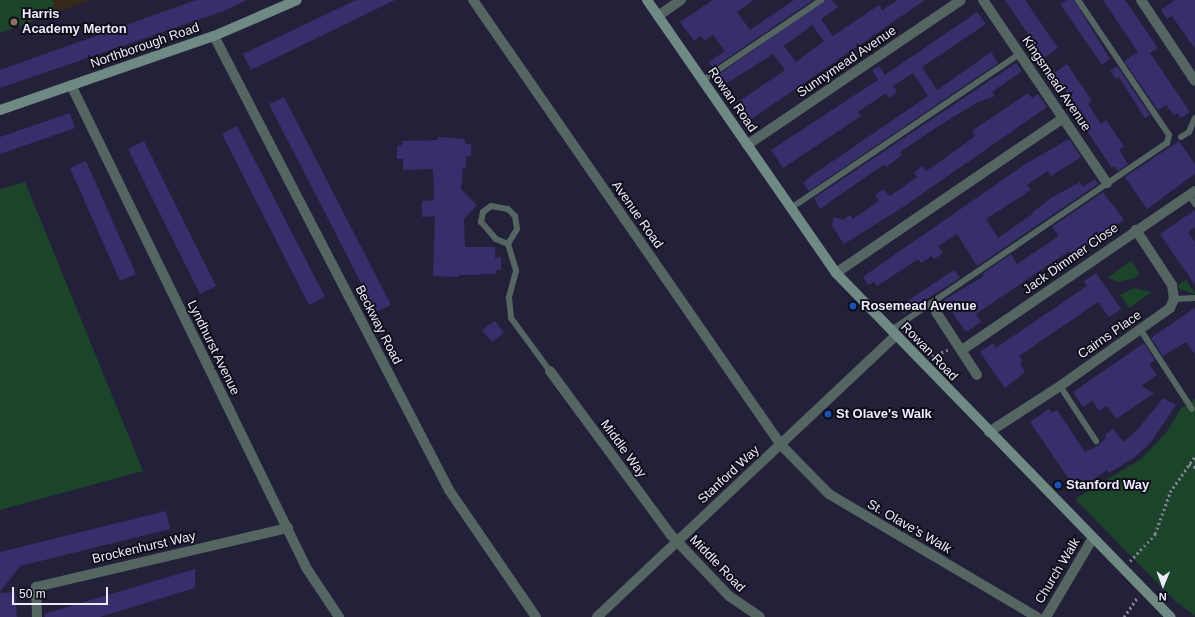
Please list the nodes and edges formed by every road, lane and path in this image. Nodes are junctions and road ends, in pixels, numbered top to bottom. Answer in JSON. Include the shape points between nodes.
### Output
{"nodes":[{"id":1,"x":297,"y":0,"type":"edge"},
{"id":2,"x":473,"y":0,"type":"edge"},
{"id":3,"x":647,"y":0,"type":"edge"},
{"id":4,"x":681,"y":0,"type":"edge"},
{"id":5,"x":822,"y":0,"type":"edge"},
{"id":6,"x":960,"y":0,"type":"edge"},
{"id":7,"x":983,"y":0,"type":"edge"},
{"id":8,"x":1078,"y":0,"type":"edge"},
{"id":9,"x":1141,"y":0,"type":"edge"},
{"id":10,"x":658,"y":16,"type":"junction"},
{"id":11,"x":214,"y":36,"type":"junction"},
{"id":12,"x":1019,"y":54,"type":"junction"},
{"id":13,"x":703,"y":80,"type":"junction"},
{"id":14,"x":1195,"y":81,"type":"edge"},
{"id":15,"x":71,"y":85,"type":"junction"},
{"id":16,"x":0,"y":110,"type":"edge"},
{"id":17,"x":1063,"y":118,"type":"junction"},
{"id":18,"x":1195,"y":118,"type":"edge"},
{"id":19,"x":1181,"y":137,"type":"dead end"},
{"id":20,"x":748,"y":145,"type":"junction"},
{"id":21,"x":1107,"y":183,"type":"junction"},
{"id":22,"x":1192,"y":193,"type":"edge"},
{"id":23,"x":1195,"y":204,"type":"edge"},
{"id":24,"x":791,"y":208,"type":"junction"},
{"id":25,"x":1136,"y":230,"type":"junction"},
{"id":26,"x":508,"y":244,"type":"junction"},
{"id":27,"x":836,"y":273,"type":"junction"},
{"id":28,"x":1174,"y":298,"type":"junction"},
{"id":29,"x":1195,"y":298,"type":"edge"},
{"id":30,"x":936,"y":312,"type":"dead end"},
{"id":31,"x":1140,"y":329,"type":"junction"},
{"id":32,"x":893,"y":333,"type":"junction"},
{"id":33,"x":962,"y":350,"type":"junction"},
{"id":34,"x":920,"y":361,"type":"junction"},
{"id":35,"x":550,"y":371,"type":"joint"},
{"id":36,"x":977,"y":375,"type":"dead end"},
{"id":37,"x":1060,"y":386,"type":"junction"},
{"id":38,"x":1192,"y":409,"type":"dead end"},
{"id":39,"x":989,"y":432,"type":"junction"},
{"id":40,"x":1096,"y":441,"type":"dead end"},
{"id":41,"x":781,"y":445,"type":"junction"},
{"id":42,"x":1195,"y":456,"type":"edge"},
{"id":43,"x":1189,"y":464,"type":"junction"},
{"id":44,"x":1195,"y":467,"type":"edge"},
{"id":45,"x":288,"y":528,"type":"junction"},
{"id":46,"x":1093,"y":538,"type":"junction"},
{"id":47,"x":677,"y":541,"type":"junction"},
{"id":48,"x":1122,"y":568,"type":"junction"},
{"id":49,"x":1144,"y":591,"type":"junction"},
{"id":50,"x":37,"y":617,"type":"edge"},
{"id":51,"x":339,"y":617,"type":"edge"},
{"id":52,"x":536,"y":617,"type":"edge"},
{"id":53,"x":597,"y":617,"type":"edge"},
{"id":54,"x":760,"y":617,"type":"edge"},
{"id":55,"x":1037,"y":617,"type":"edge"},
{"id":56,"x":1046,"y":617,"type":"edge"},
{"id":57,"x":1124,"y":617,"type":"edge"},
{"id":58,"x":1171,"y":617,"type":"edge"}],
"edges":[{"from":1,"to":11,"type":"main road","name":"Northborough Road"},
{"from":2,"to":41,"type":"street","name":"Avenue Road"},
{"from":3,"to":10,"type":"main road","name":"Rowan Road"},
{"from":4,"to":10,"type":"street"},
{"from":5,"to":13,"type":"lane"},
{"from":6,"to":20,"type":"street","name":"Sunnymead Avenue"},
{"from":7,"to":12,"type":"street","name":"Kingsmead Avenue"},
{"from":8,"to":21,"type":"lane","via":[[1169,135],[1167,143]]},
{"from":9,"to":14,"type":"street"},
{"from":10,"to":13,"type":"main road","name":"Rowan Road"},
{"from":11,"to":15,"type":"main road","name":"Northborough Road"},
{"from":11,"to":52,"type":"street","name":"Beckway Road","via":[[449,490]]},
{"from":12,"to":17,"type":"street","name":"Kingsmead Avenue"},
{"from":12,"to":24,"type":"lane"},
{"from":13,"to":20,"type":"main road","name":"Rowan Road"},
{"from":15,"to":16,"type":"main road","name":"Northborough Road"},
{"from":15,"to":45,"type":"street","name":"Lyndhurst Avenue"},
{"from":17,"to":21,"type":"street","name":"Kingsmead Avenue"},
{"from":17,"to":27,"type":"street"},
{"from":18,"to":19,"type":"lane","via":[[1189,132]]},
{"from":20,"to":24,"type":"main road","name":"Rowan Road"},
{"from":21,"to":32,"type":"lane"},
{"from":22,"to":23,"type":"lane"},
{"from":22,"to":25,"type":"street","name":"Jack Dimmer Close"},
{"from":24,"to":27,"type":"main road","name":"Rowan Road"},
{"from":25,"to":28,"type":"street","via":[[1169,280]]},
{"from":25,"to":33,"type":"street","name":"Jack Dimmer Close"},
{"from":26,"to":26,"type":"lane","via":[[517,229],[515,216],[508,209],[491,206],[483,212],[481,222],[496,238]]},
{"from":26,"to":35,"type":"lane","via":[[516,271],[509,298],[509,312],[514,324]]},
{"from":27,"to":32,"type":"main road","name":"Rowan Road"},
{"from":28,"to":29,"type":"lane"},
{"from":28,"to":31,"type":"street","name":"Cairns Place","via":[[1166,312]]},
{"from":30,"to":33,"type":"street"},
{"from":31,"to":37,"type":"street","name":"Cairns Place"},
{"from":31,"to":38,"type":"lane"},
{"from":32,"to":34,"type":"main road","name":"Rowan Road"},
{"from":32,"to":41,"type":"street","name":"Stanford Way"},
{"from":33,"to":34,"type":"path","via":[[952,348]]},
{"from":33,"to":36,"type":"street"},
{"from":34,"to":39,"type":"main road","name":"Rowan Road"},
{"from":35,"to":47,"type":"street","name":"Middle Way"},
{"from":37,"to":39,"type":"street","name":"Cairns Place"},
{"from":37,"to":40,"type":"lane"},
{"from":39,"to":46,"type":"main road","name":"Rowan Road"},
{"from":41,"to":47,"type":"street","name":"Stanford Way"},
{"from":41,"to":55,"type":"street","name":"St. Olave's Walk","via":[[829,494]]},
{"from":42,"to":43,"type":"path"},
{"from":43,"to":44,"type":"path"},
{"from":43,"to":48,"type":"path","via":[[1170,492],[1155,534]]},
{"from":45,"to":50,"type":"street","name":"Brockenhurst Way","via":[[36,587]]},
{"from":45,"to":51,"type":"street","name":"Lyndhurst Avenue","via":[[318,589]]},
{"from":46,"to":48,"type":"main road","name":"Rowan Road"},
{"from":46,"to":56,"type":"street","name":"Church Walk"},
{"from":47,"to":53,"type":"street","name":"Stanford Way"},
{"from":47,"to":54,"type":"street","name":"Middle Road","via":[[729,596]]},
{"from":48,"to":49,"type":"main road","name":"Rowan Road"},
{"from":49,"to":57,"type":"path","via":[[1135,598]]},
{"from":49,"to":58,"type":"main road","name":"Rowan Road"}]}
